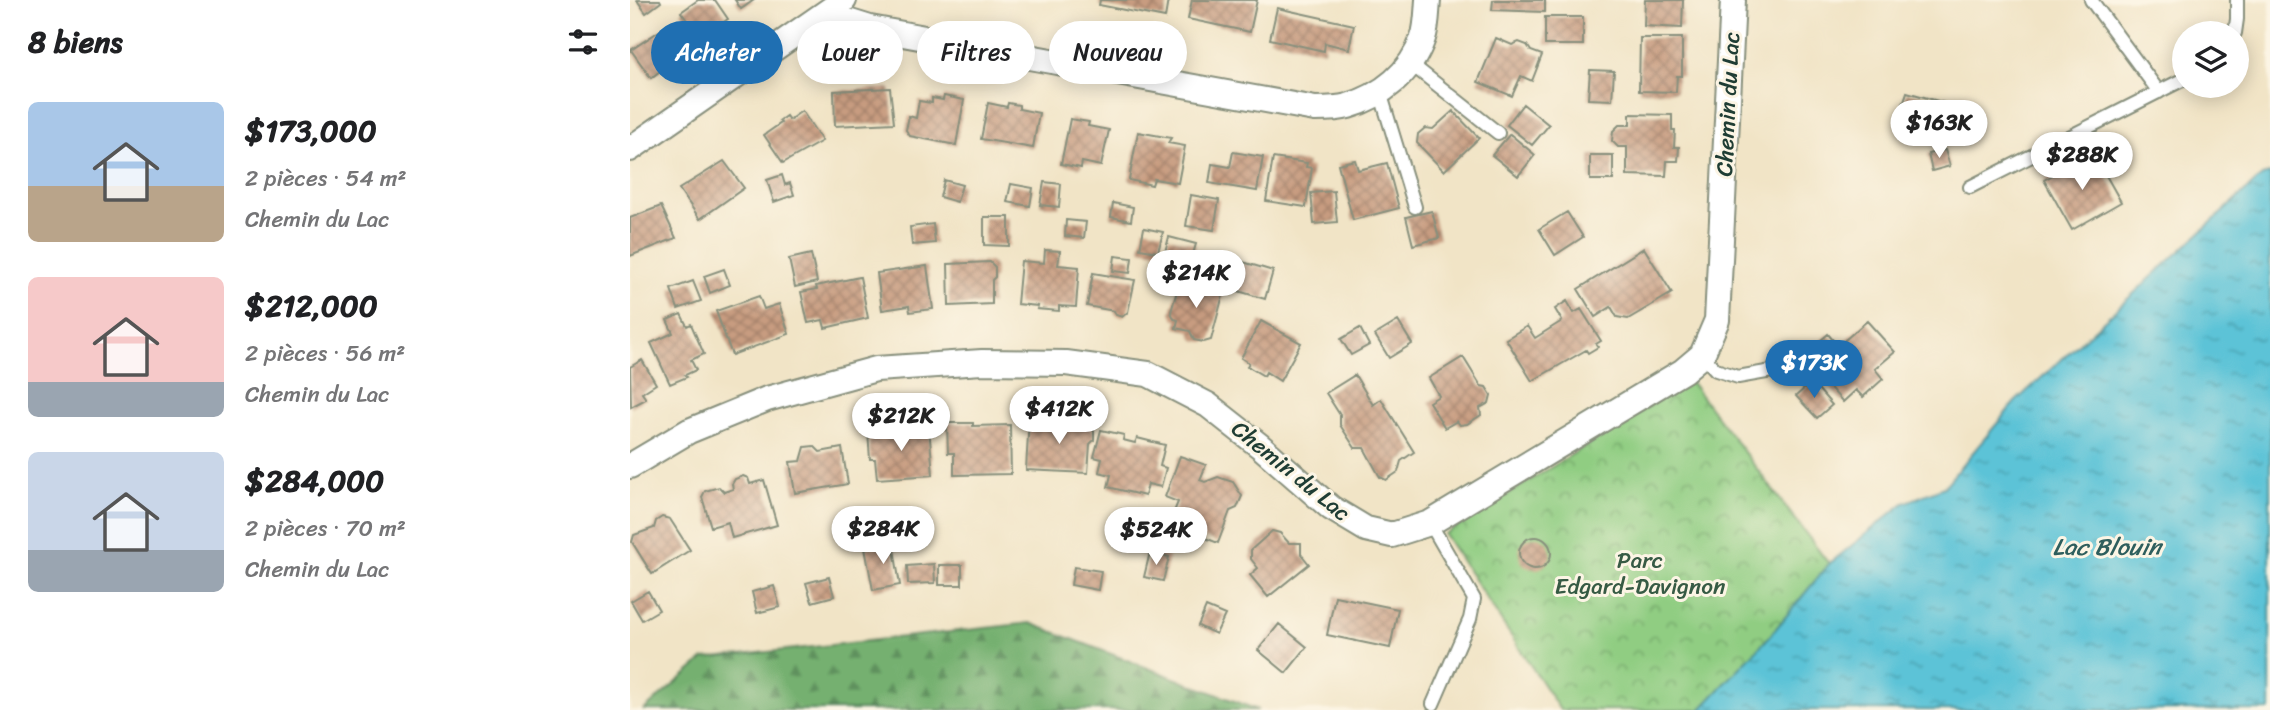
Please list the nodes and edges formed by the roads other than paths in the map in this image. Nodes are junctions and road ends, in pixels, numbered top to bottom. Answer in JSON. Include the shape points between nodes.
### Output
{"nodes":[{"id":1,"x":1428,"y":0,"type":"edge"},
{"id":2,"x":1733,"y":0,"type":"edge"},
{"id":3,"x":2091,"y":0,"type":"edge"},
{"id":4,"x":2236,"y":0,"type":"edge"},
{"id":5,"x":834,"y":7,"type":"edge"},
{"id":6,"x":2237,"y":21,"type":"edge"},
{"id":7,"x":1411,"y":64,"type":"junction"},
{"id":8,"x":2172,"y":85,"type":"edge"},
{"id":9,"x":1380,"y":92,"type":"junction"},
{"id":10,"x":2159,"y":92,"type":"junction"},
{"id":11,"x":1498,"y":133,"type":"dead end"},
{"id":12,"x":630,"y":149,"type":"edge"},
{"id":13,"x":1970,"y":187,"type":"dead end"},
{"id":14,"x":1415,"y":207,"type":"dead end"},
{"id":15,"x":1702,"y":355,"type":"junction"},
{"id":16,"x":1805,"y":380,"type":"dead end"},
{"id":17,"x":630,"y":466,"type":"edge"},
{"id":18,"x":1430,"y":523,"type":"junction"},
{"id":19,"x":1433,"y":704,"type":"dead end"}],
"edges":[{"from":1,"to":7,"type":"street","via":[[1424,36]]},
{"from":2,"to":15,"type":"street","name":"Chemin du Lac","via":[[1717,320]]},
{"from":3,"to":10,"type":"lane"},
{"from":4,"to":6,"type":"lane"},
{"from":5,"to":9,"type":"street","via":[[870,28],[1315,110],[1346,107]]},
{"from":5,"to":12,"type":"street"},
{"from":7,"to":9,"type":"street"},
{"from":7,"to":11,"type":"lane"},
{"from":8,"to":10,"type":"lane"},
{"from":9,"to":14,"type":"lane"},
{"from":10,"to":13,"type":"lane"},
{"from":15,"to":16,"type":"lane","via":[[1716,370],[1738,377],[1772,371]]},
{"from":15,"to":18,"type":"street","name":"Chemin du Lac","via":[[1683,371]]},
{"from":17,"to":18,"type":"street","name":"Chemin du Lac","via":[[689,431],[767,399],[876,369],[982,362],[1066,363],[1148,374],[1208,405],[1331,508],[1366,529],[1392,535]]},
{"from":18,"to":19,"type":"lane","via":[[1474,599]]}]}
